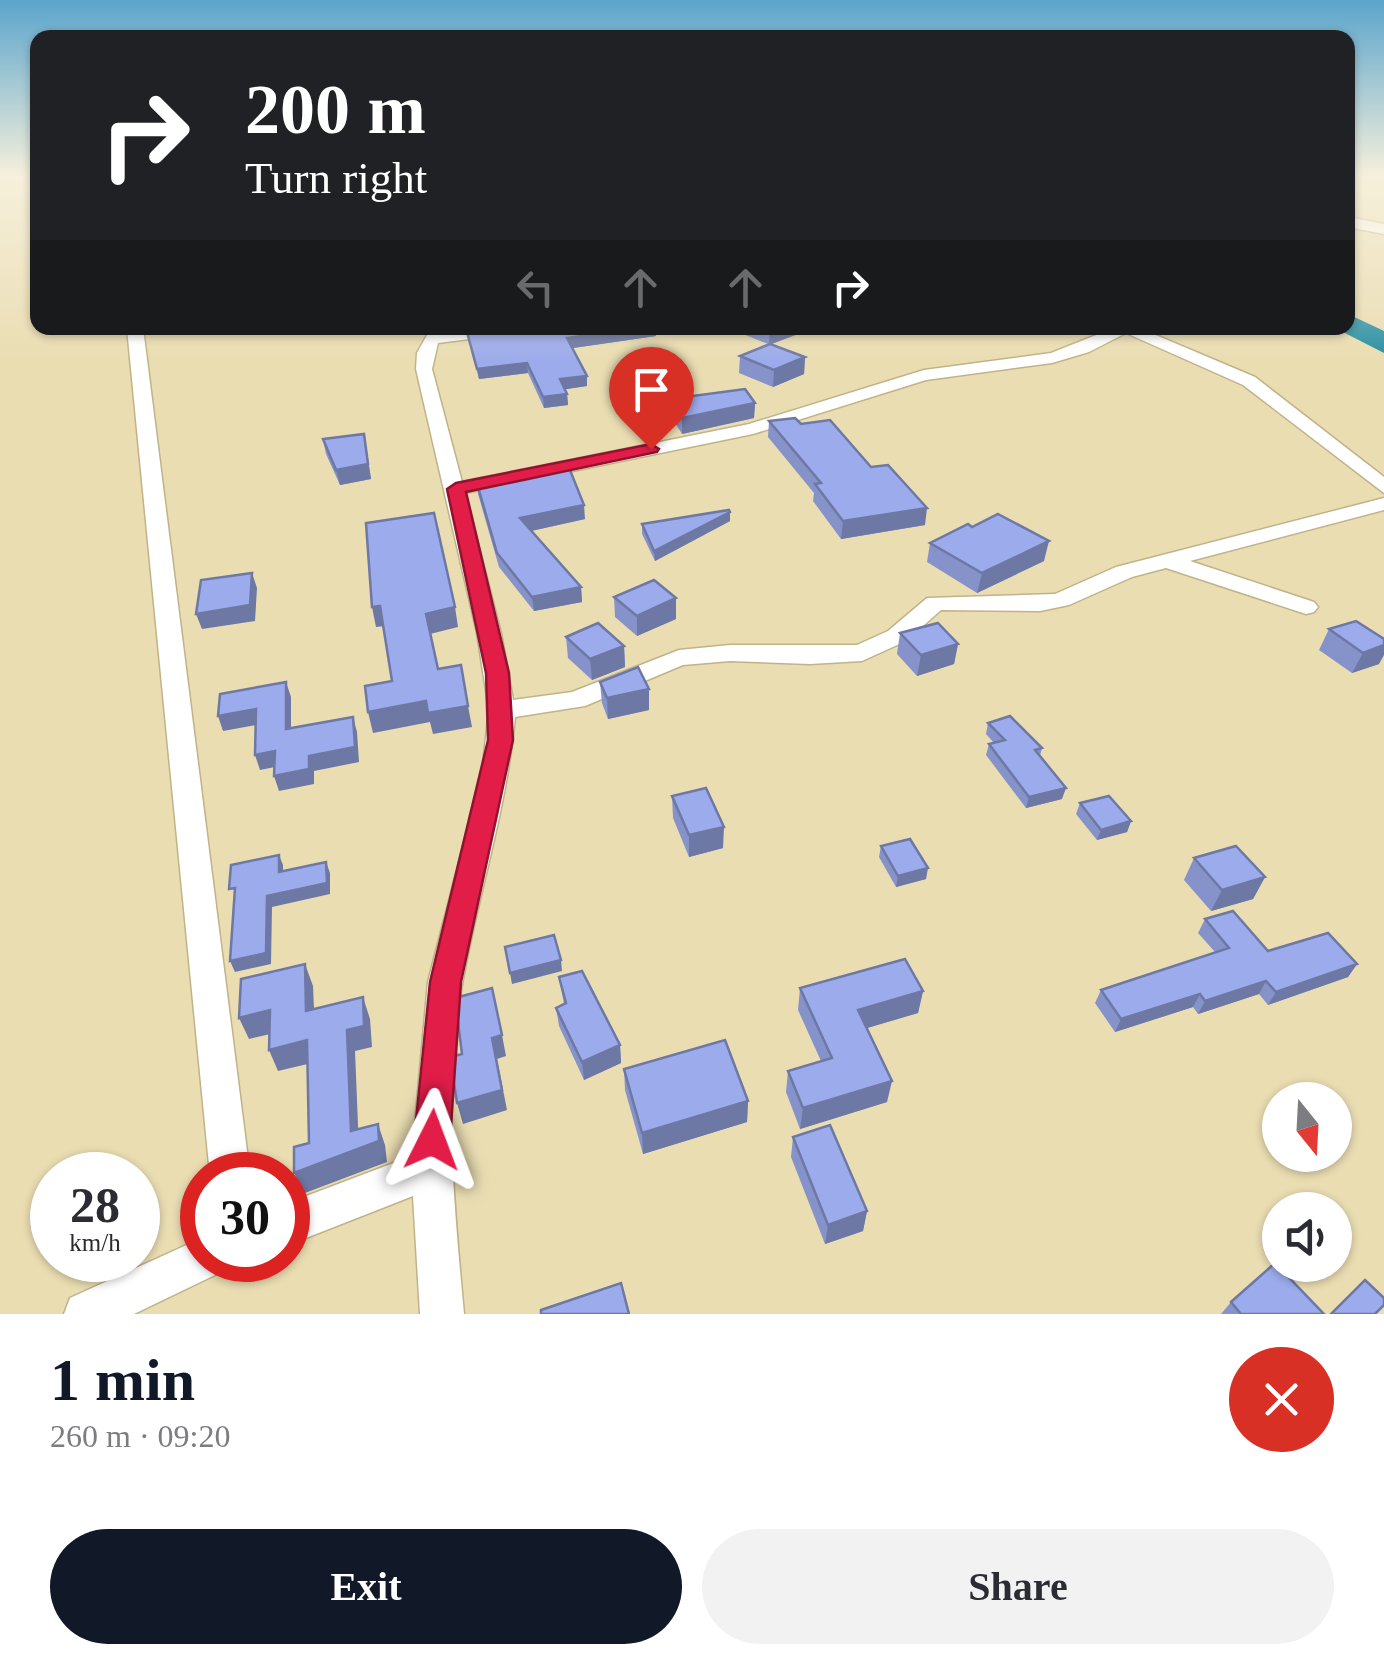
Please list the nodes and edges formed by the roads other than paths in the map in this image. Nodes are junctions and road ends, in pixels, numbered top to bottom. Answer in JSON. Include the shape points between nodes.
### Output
{"nodes":[{"id":1,"x":136,"y":335,"type":"edge"},
{"id":2,"x":433,"y":335,"type":"edge"},
{"id":3,"x":1112,"y":335,"type":"edge"},
{"id":4,"x":1142,"y":335,"type":"edge"},
{"id":5,"x":1384,"y":487,"type":"edge"},
{"id":6,"x":456,"y":489,"type":"junction"},
{"id":7,"x":1384,"y":504,"type":"edge"},
{"id":8,"x":1167,"y":561,"type":"junction"},
{"id":9,"x":1306,"y":606,"type":"dead end"},
{"id":10,"x":502,"y":710,"type":"junction"},
{"id":11,"x":228,"y":1152,"type":"edge"},
{"id":12,"x":431,"y":1169,"type":"junction"},
{"id":13,"x":310,"y":1216,"type":"edge"},
{"id":14,"x":180,"y":1269,"type":"edge"},
{"id":15,"x":86,"y":1314,"type":"edge"},
{"id":16,"x":442,"y":1314,"type":"edge"}],
"edges":[{"from":1,"to":11,"type":"street"},
{"from":2,"to":6,"type":"street","via":[[424,369]]},
{"from":3,"to":6,"type":"street","via":[[1052,358],[913,377],[753,429]]},
{"from":4,"to":5,"type":"street","via":[[1249,381]]},
{"from":6,"to":10,"type":"street"},
{"from":7,"to":8,"type":"street"},
{"from":8,"to":9,"type":"street"},
{"from":8,"to":10,"type":"street","via":[[1040,604],[935,603],[884,645],[862,654],[679,658],[576,700]]},
{"from":10,"to":12,"type":"street","via":[[496,772],[445,982]]},
{"from":12,"to":13,"type":"street"},
{"from":12,"to":16,"type":"street"},
{"from":14,"to":15,"type":"street"}]}
